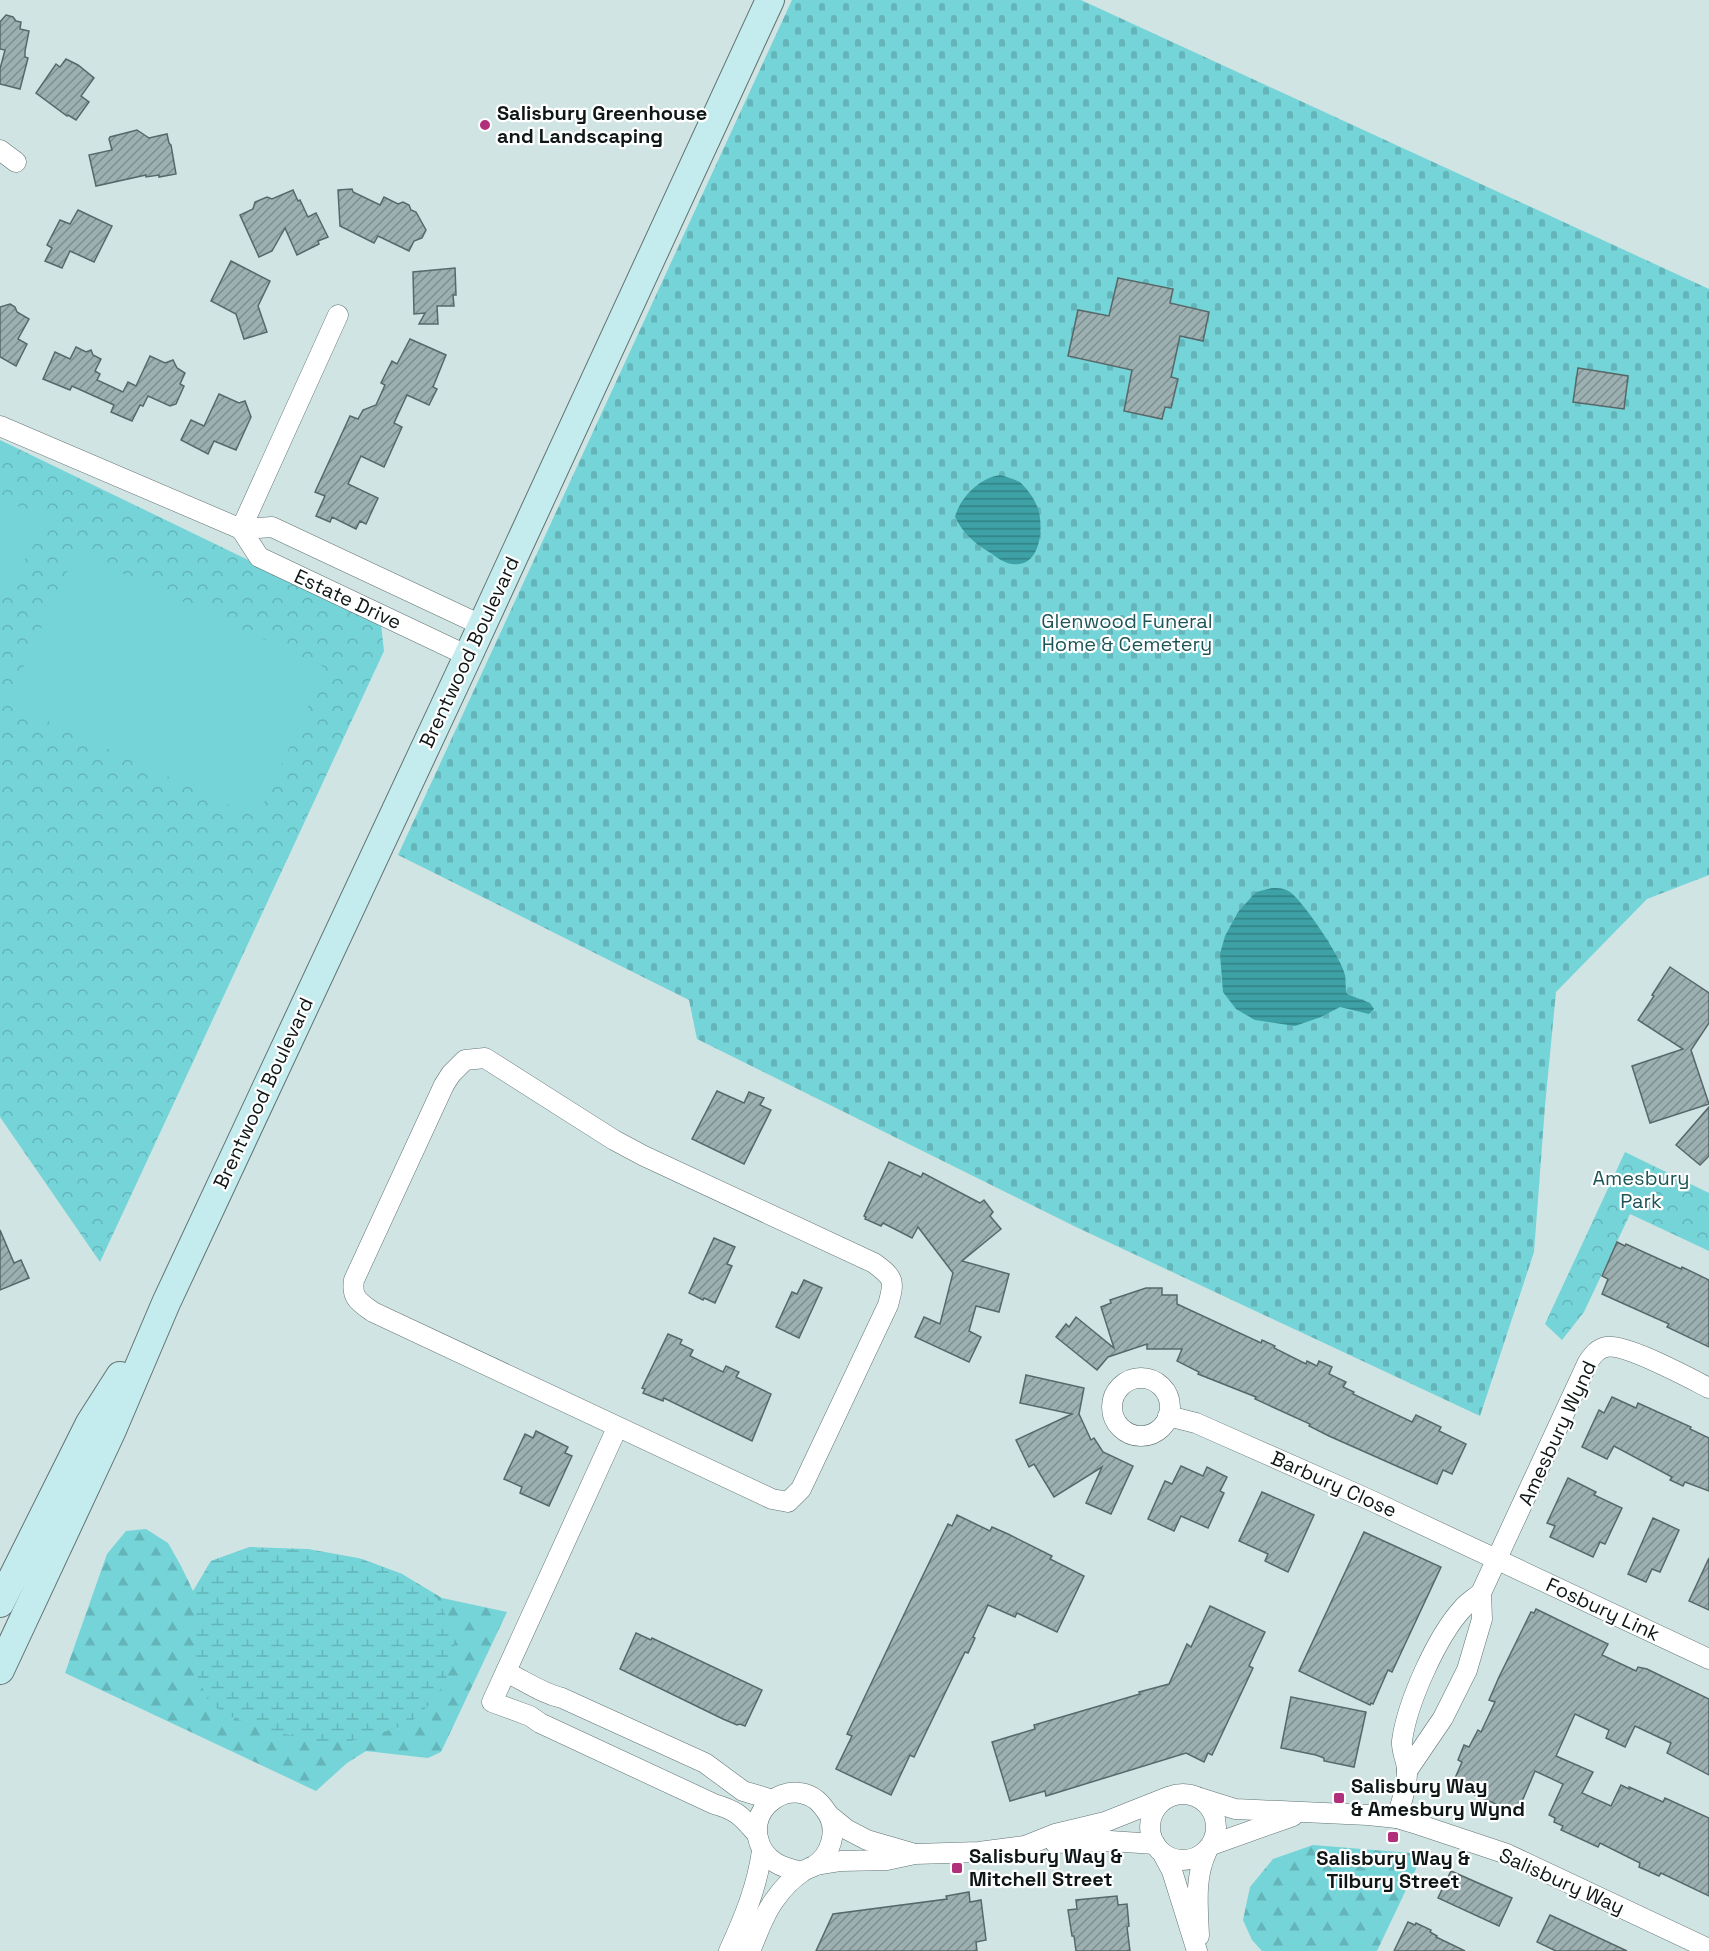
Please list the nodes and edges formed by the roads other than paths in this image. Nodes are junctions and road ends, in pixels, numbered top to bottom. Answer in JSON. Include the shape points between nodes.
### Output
{"nodes":[{"id":1,"x":770,"y":0,"type":"edge"},
{"id":2,"x":0,"y":150,"type":"edge"},
{"id":3,"x":16,"y":162,"type":"dead end"},
{"id":4,"x":338,"y":315,"type":"dead end"},
{"id":5,"x":0,"y":426,"type":"edge"},
{"id":6,"x":241,"y":529,"type":"junction"},
{"id":7,"x":481,"y":625,"type":"junction"},
{"id":8,"x":468,"y":656,"type":"junction"},
{"id":9,"x":166,"y":1304,"type":"junction"},
{"id":10,"x":1709,"y":1388,"type":"edge"},
{"id":11,"x":1168,"y":1416,"type":"dead end"},
{"id":12,"x":617,"y":1428,"type":"junction"},
{"id":13,"x":1497,"y":1559,"type":"junction"},
{"id":14,"x":1481,"y":1593,"type":"junction"},
{"id":15,"x":0,"y":1603,"type":"edge"},
{"id":16,"x":1709,"y":1659,"type":"edge"},
{"id":17,"x":0,"y":1670,"type":"edge"},
{"id":18,"x":506,"y":1672,"type":"junction"},
{"id":19,"x":1407,"y":1771,"type":"junction"},
{"id":20,"x":1168,"y":1797,"type":"junction"},
{"id":21,"x":1200,"y":1798,"type":"junction"},
{"id":22,"x":773,"y":1800,"type":"junction"},
{"id":23,"x":1304,"y":1813,"type":"junction"},
{"id":24,"x":830,"y":1816,"type":"junction"},
{"id":25,"x":1397,"y":1818,"type":"junction"},
{"id":26,"x":759,"y":1842,"type":"junction"},
{"id":27,"x":1034,"y":1844,"type":"junction"},
{"id":28,"x":1211,"y":1847,"type":"junction"},
{"id":29,"x":1159,"y":1849,"type":"junction"},
{"id":30,"x":915,"y":1854,"type":"junction"},
{"id":31,"x":809,"y":1868,"type":"junction"},
{"id":32,"x":1709,"y":1949,"type":"edge"},
{"id":33,"x":729,"y":1951,"type":"edge"},
{"id":34,"x":750,"y":1951,"type":"edge"},
{"id":35,"x":1198,"y":1951,"type":"edge"}],
"edges":[{"from":1,"to":7,"type":"street","name":"Brentwood Boulevard"},
{"from":2,"to":3,"type":"street"},
{"from":4,"to":6,"type":"street"},
{"from":5,"to":6,"type":"street","name":"Estate Drive"},
{"from":6,"to":7,"type":"street","name":"Estate Drive","via":[[272,527]]},
{"from":6,"to":8,"type":"street","name":"Estate Drive","via":[[259,557]]},
{"from":7,"to":8,"type":"street","name":"Brentwood Boulevard"},
{"from":8,"to":9,"type":"street","name":"Brentwood Boulevard"},
{"from":9,"to":15,"type":"street","name":"Brentwood Boulevard","via":[[90,1423]]},
{"from":9,"to":17,"type":"street","name":"Brentwood Boulevard"},
{"from":10,"to":13,"type":"street","name":"Amesbury Wynd","via":[[1636,1353],[1608,1346],[1597,1350]]},
{"from":11,"to":13,"type":"street","name":"Barbury Close","via":[[1196,1423]]},
{"from":12,"to":12,"type":"street","via":[[772,1499],[788,1502],[801,1489],[888,1305],[893,1288],[889,1275],[873,1263],[614,1140],[486,1058],[465,1060],[444,1085],[352,1291],[358,1302],[373,1312]]},
{"from":12,"to":18,"type":"street"},
{"from":13,"to":14,"type":"street","name":"Amesbury Wynd"},
{"from":13,"to":16,"type":"street","name":"Fosbury Link"},
{"from":14,"to":19,"type":"street","name":"Amesbury Wynd","via":[[1482,1619],[1467,1670],[1443,1718]]},
{"from":14,"to":19,"type":"street","name":"Amesbury Wynd","via":[[1453,1621],[1419,1686],[1402,1744]]},
{"from":18,"to":22,"type":"street","via":[[705,1763],[743,1791]]},
{"from":18,"to":26,"type":"street","via":[[492,1702],[530,1716],[714,1804],[731,1808]]},
{"from":19,"to":25,"type":"street","name":"Amesbury Wynd"},
{"from":20,"to":21,"type":"street","via":[[1190,1794]]},
{"from":20,"to":27,"type":"street"},
{"from":20,"to":29,"type":"street","via":[[1159,1804],[1150,1823],[1150,1834]]},
{"from":21,"to":23,"type":"street","name":"Salisbury Way","via":[[1235,1809]]},
{"from":21,"to":28,"type":"street","via":[[1215,1815],[1217,1826]]},
{"from":22,"to":24,"type":"street","via":[[785,1794],[810,1796],[821,1802]]},
{"from":22,"to":26,"type":"street","via":[[758,1821]]},
{"from":23,"to":25,"type":"street","name":"Salisbury Way"},
{"from":23,"to":28,"type":"street","name":"Salisbury Way"},
{"from":24,"to":30,"type":"street","via":[[867,1840]]},
{"from":24,"to":31,"type":"street","via":[[830,1847]]},
{"from":25,"to":32,"type":"street","name":"Salisbury Way","via":[[1507,1854]]},
{"from":26,"to":31,"type":"street","via":[[778,1865]]},
{"from":26,"to":33,"type":"street","via":[[759,1871]]},
{"from":27,"to":29,"type":"street","via":[[1110,1842]]},
{"from":27,"to":30,"type":"street","via":[[979,1852]]},
{"from":28,"to":29,"type":"street","via":[[1182,1861]]},
{"from":28,"to":35,"type":"street","via":[[1202,1862],[1197,1886]]},
{"from":29,"to":35,"type":"street","via":[[1172,1871]]},
{"from":30,"to":31,"type":"street"},
{"from":31,"to":34,"type":"street","via":[[789,1883],[770,1906]]}]}
